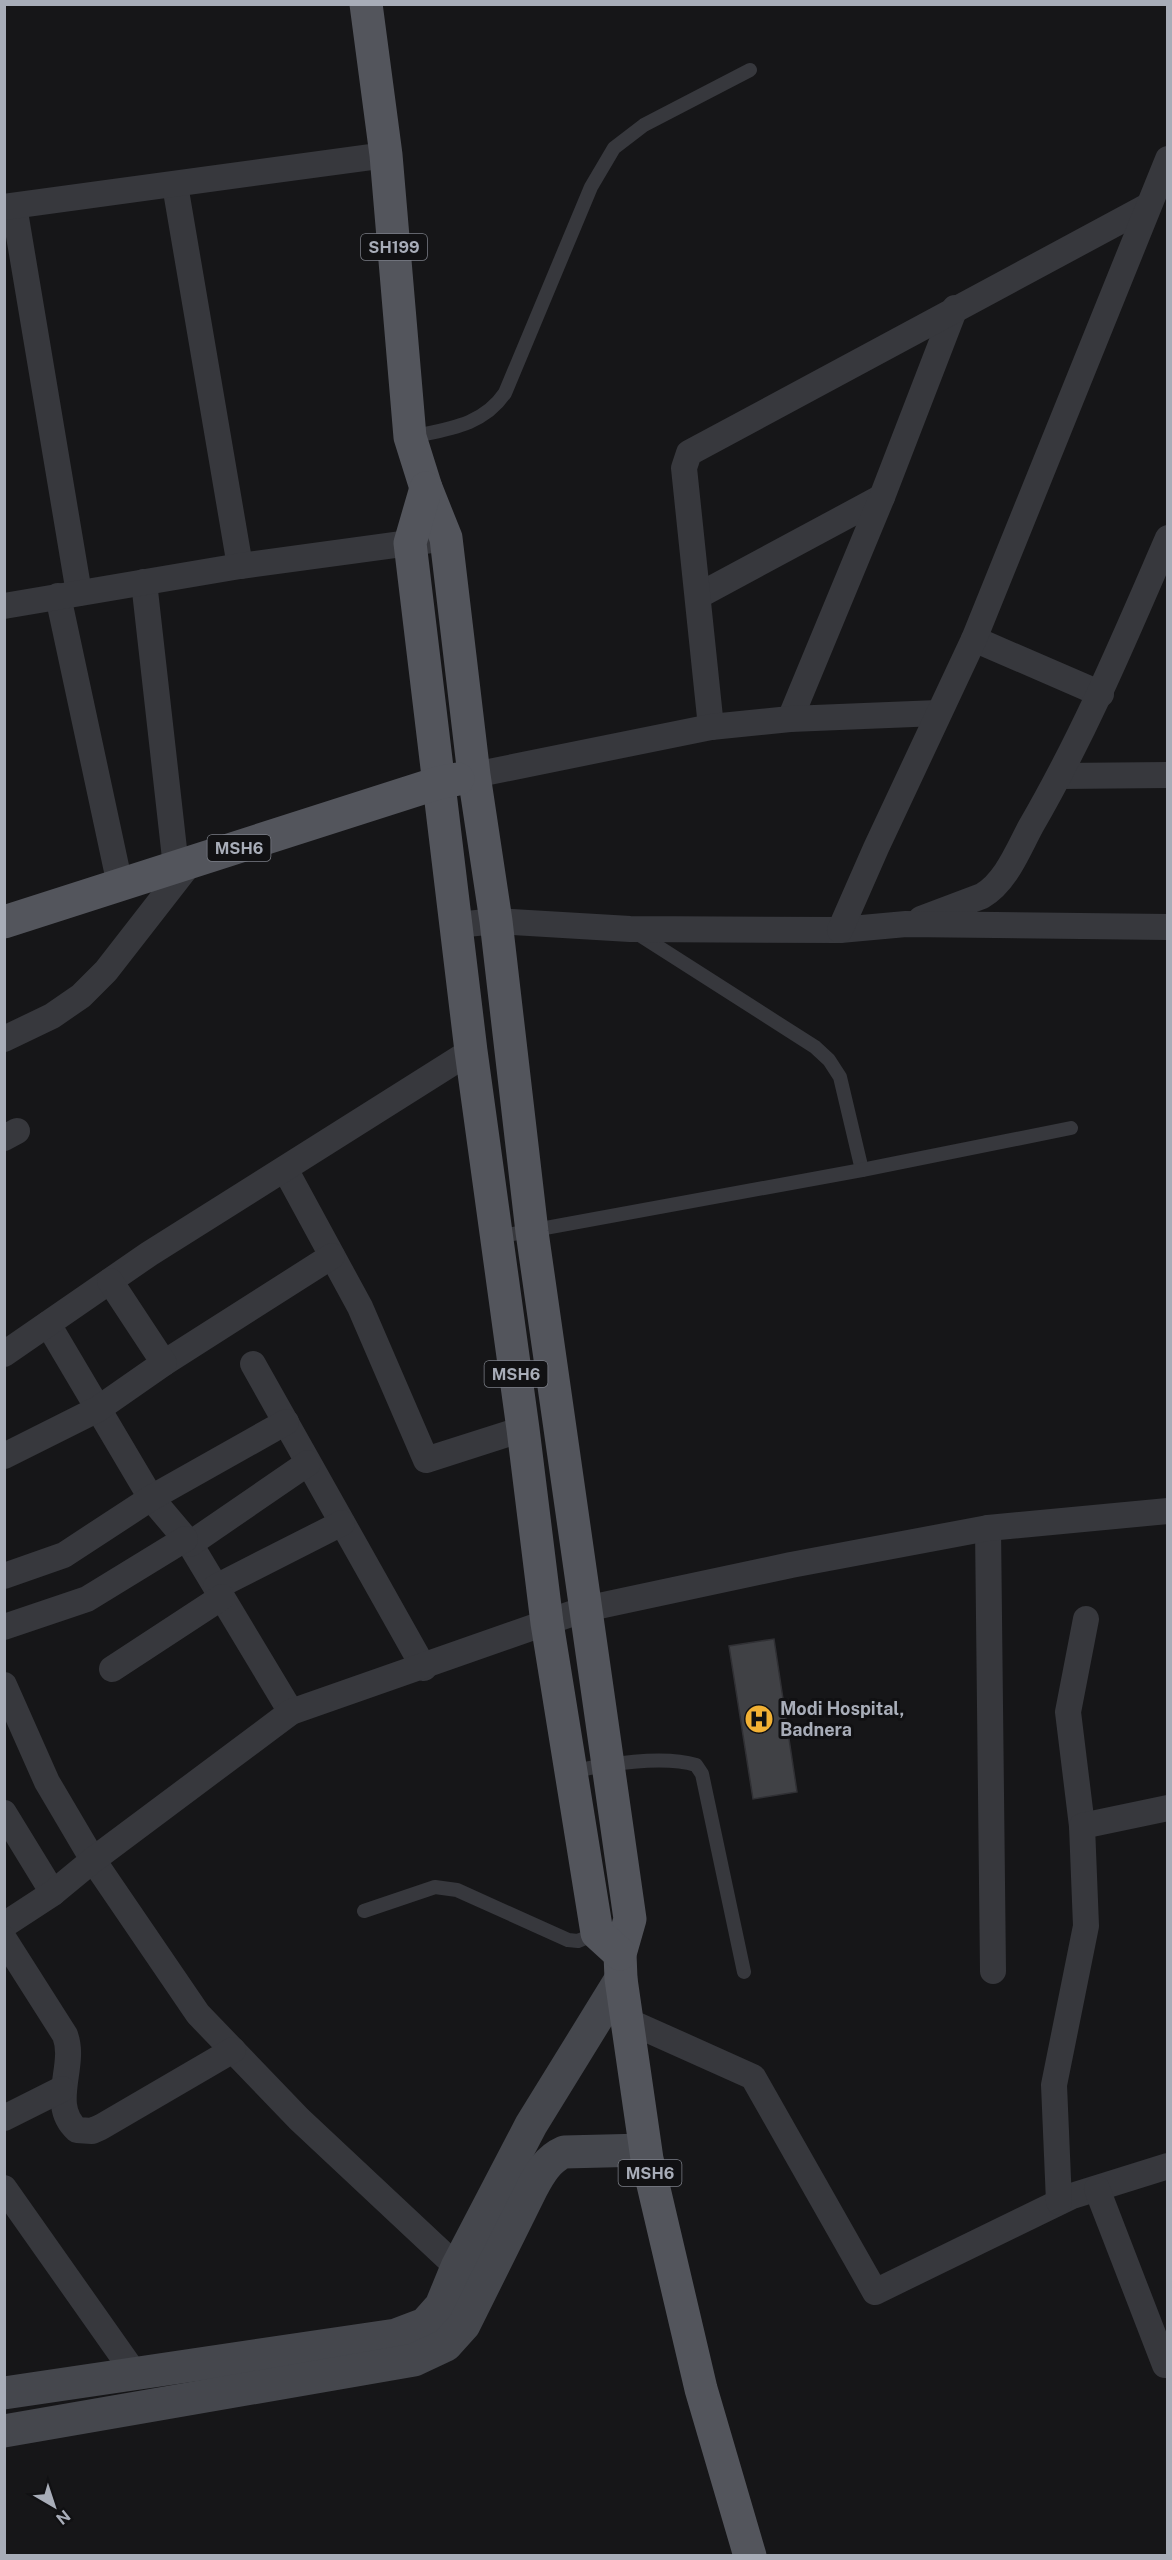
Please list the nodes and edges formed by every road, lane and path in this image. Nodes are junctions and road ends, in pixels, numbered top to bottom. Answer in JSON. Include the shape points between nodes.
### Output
{"nodes":[{"id":1,"x":366,"y":4,"type":"edge"},
{"id":2,"x":750,"y":70,"type":"dead end"},
{"id":3,"x":386,"y":155,"type":"junction"},
{"id":4,"x":1167,"y":159,"type":"edge"},
{"id":5,"x":176,"y":185,"type":"junction"},
{"id":6,"x":9,"y":206,"type":"edge"},
{"id":7,"x":1148,"y":206,"type":"junction"},
{"id":8,"x":955,"y":308,"type":"junction"},
{"id":9,"x":410,"y":437,"type":"junction"},
{"id":10,"x":426,"y":488,"type":"junction"},
{"id":11,"x":882,"y":497,"type":"junction"},
{"id":12,"x":446,"y":538,"type":"junction"},
{"id":13,"x":1167,"y":538,"type":"edge"},
{"id":14,"x":410,"y":543,"type":"junction"},
{"id":15,"x":240,"y":566,"type":"junction"},
{"id":16,"x":144,"y":582,"type":"junction"},
{"id":17,"x":69,"y":595,"type":"junction"},
{"id":18,"x":698,"y":596,"type":"junction"},
{"id":19,"x":4,"y":606,"type":"edge"},
{"id":20,"x":974,"y":639,"type":"junction"},
{"id":21,"x":1101,"y":694,"type":"junction"},
{"id":22,"x":939,"y":713,"type":"junction"},
{"id":23,"x":790,"y":719,"type":"junction"},
{"id":24,"x":711,"y":727,"type":"junction"},
{"id":25,"x":474,"y":775,"type":"junction"},
{"id":26,"x":1059,"y":776,"type":"junction"},
{"id":27,"x":1167,"y":776,"type":"edge"},
{"id":28,"x":438,"y":783,"type":"junction"},
{"id":29,"x":183,"y":865,"type":"junction"},
{"id":30,"x":120,"y":885,"type":"junction"},
{"id":31,"x":496,"y":921,"type":"junction"},
{"id":32,"x":4,"y":922,"type":"edge"},
{"id":33,"x":906,"y":924,"type":"junction"},
{"id":34,"x":457,"y":925,"type":"junction"},
{"id":35,"x":1167,"y":927,"type":"edge"},
{"id":36,"x":630,"y":929,"type":"junction"},
{"id":37,"x":840,"y":930,"type":"junction"},
{"id":38,"x":4,"y":1039,"type":"edge"},
{"id":39,"x":471,"y":1051,"type":"junction"},
{"id":40,"x":1071,"y":1128,"type":"dead end"},
{"id":41,"x":285,"y":1169,"type":"junction"},
{"id":42,"x":862,"y":1170,"type":"junction"},
{"id":43,"x":532,"y":1232,"type":"junction"},
{"id":44,"x":497,"y":1237,"type":"junction"},
{"id":45,"x":332,"y":1256,"type":"junction"},
{"id":46,"x":110,"y":1281,"type":"junction"},
{"id":47,"x":48,"y":1324,"type":"junction"},
{"id":48,"x":4,"y":1354,"type":"edge"},
{"id":49,"x":164,"y":1363,"type":"junction"},
{"id":50,"x":253,"y":1364,"type":"dead end"},
{"id":51,"x":98,"y":1409,"type":"junction"},
{"id":52,"x":286,"y":1422,"type":"junction"},
{"id":53,"x":524,"y":1429,"type":"junction"},
{"id":54,"x":4,"y":1456,"type":"edge"},
{"id":55,"x":308,"y":1463,"type":"junction"},
{"id":56,"x":151,"y":1498,"type":"junction"},
{"id":57,"x":1167,"y":1511,"type":"edge"},
{"id":58,"x":342,"y":1523,"type":"junction"},
{"id":59,"x":988,"y":1528,"type":"junction"},
{"id":60,"x":188,"y":1541,"type":"junction"},
{"id":61,"x":4,"y":1576,"type":"edge"},
{"id":62,"x":219,"y":1592,"type":"junction"},
{"id":63,"x":585,"y":1609,"type":"junction"},
{"id":64,"x":1086,"y":1619,"type":"dead end"},
{"id":65,"x":547,"y":1623,"type":"junction"},
{"id":66,"x":4,"y":1627,"type":"edge"},
{"id":67,"x":424,"y":1668,"type":"junction"},
{"id":68,"x":112,"y":1669,"type":"dead end"},
{"id":69,"x":4,"y":1685,"type":"edge"},
{"id":70,"x":291,"y":1712,"type":"junction"},
{"id":71,"x":608,"y":1764,"type":"junction"},
{"id":72,"x":571,"y":1772,"type":"junction"},
{"id":73,"x":1167,"y":1808,"type":"edge"},
{"id":74,"x":4,"y":1813,"type":"edge"},
{"id":75,"x":1082,"y":1826,"type":"junction"},
{"id":76,"x":93,"y":1860,"type":"junction"},
{"id":77,"x":52,"y":1893,"type":"junction"},
{"id":78,"x":364,"y":1911,"type":"dead end"},
{"id":79,"x":4,"y":1925,"type":"edge"},
{"id":80,"x":4,"y":1939,"type":"edge"},
{"id":81,"x":616,"y":1940,"type":"junction"},
{"id":82,"x":993,"y":1971,"type":"dead end"},
{"id":83,"x":744,"y":1972,"type":"dead end"},
{"id":84,"x":628,"y":2021,"type":"junction"},
{"id":85,"x":233,"y":2050,"type":"junction"},
{"id":86,"x":62,"y":2089,"type":"junction"},
{"id":87,"x":4,"y":2118,"type":"edge"},
{"id":88,"x":531,"y":2124,"type":"junction"},
{"id":89,"x":645,"y":2150,"type":"junction"},
{"id":90,"x":555,"y":2156,"type":"junction"},
{"id":91,"x":1167,"y":2166,"type":"edge"},
{"id":92,"x":1097,"y":2189,"type":"junction"},
{"id":93,"x":8,"y":2202,"type":"edge"},
{"id":94,"x":1059,"y":2202,"type":"junction"},
{"id":95,"x":457,"y":2267,"type":"junction"},
{"id":96,"x":1165,"y":2365,"type":"dead end"},
{"id":97,"x":135,"y":2374,"type":"junction"},
{"id":98,"x":4,"y":2393,"type":"edge"},
{"id":99,"x":4,"y":2431,"type":"edge"},
{"id":100,"x":750,"y":2556,"type":"edge"}],
"edges":[{"from":1,"to":3,"type":"main road","number":"SH199"},
{"from":2,"to":9,"type":"lane","via":[[644,125],[614,147],[591,187],[506,393],[497,405],[471,423]]},
{"from":3,"to":5,"type":"street"},
{"from":3,"to":9,"type":"main road","number":"SH199"},
{"from":4,"to":7,"type":"street"},
{"from":5,"to":6,"type":"street"},
{"from":5,"to":15,"type":"street"},
{"from":6,"to":17,"type":"street"},
{"from":7,"to":8,"type":"street"},
{"from":7,"to":20,"type":"street"},
{"from":8,"to":11,"type":"street"},
{"from":8,"to":18,"type":"street","via":[[689,453],[684,468]]},
{"from":9,"to":10,"type":"main road","number":"SH199"},
{"from":10,"to":12,"type":"main road","number":"SH199"},
{"from":10,"to":14,"type":"main road"},
{"from":11,"to":18,"type":"street"},
{"from":11,"to":23,"type":"street"},
{"from":12,"to":14,"type":"street"},
{"from":12,"to":25,"type":"main road","number":"SH199"},
{"from":13,"to":21,"type":"street"},
{"from":14,"to":15,"type":"street"},
{"from":14,"to":28,"type":"main road"},
{"from":15,"to":16,"type":"street"},
{"from":16,"to":17,"type":"street"},
{"from":16,"to":29,"type":"street"},
{"from":17,"to":19,"type":"street"},
{"from":17,"to":30,"type":"street"},
{"from":18,"to":24,"type":"street"},
{"from":20,"to":21,"type":"street"},
{"from":20,"to":22,"type":"street"},
{"from":21,"to":26,"type":"street"},
{"from":22,"to":23,"type":"street"},
{"from":22,"to":37,"type":"street"},
{"from":23,"to":24,"type":"street"},
{"from":24,"to":25,"type":"street"},
{"from":25,"to":28,"type":"main road","number":"MSH6"},
{"from":25,"to":31,"type":"main road","number":"MSH6"},
{"from":26,"to":27,"type":"street"},
{"from":26,"to":33,"type":"street","via":[[1004,875],[990,892]]},
{"from":28,"to":29,"type":"main road","number":"MSH6"},
{"from":28,"to":34,"type":"main road","number":"MSH6"},
{"from":29,"to":30,"type":"main road","number":"MSH6"},
{"from":29,"to":38,"type":"street","via":[[106,971],[81,996],[52,1016]]},
{"from":30,"to":32,"type":"main road","number":"MSH6"},
{"from":31,"to":34,"type":"street"},
{"from":31,"to":36,"type":"street"},
{"from":31,"to":43,"type":"main road","number":"MSH6"},
{"from":33,"to":35,"type":"street"},
{"from":33,"to":37,"type":"street"},
{"from":34,"to":39,"type":"main road","number":"MSH6"},
{"from":36,"to":37,"type":"street"},
{"from":36,"to":42,"type":"lane","via":[[815,1047],[829,1060],[840,1077]]},
{"from":39,"to":41,"type":"street"},
{"from":39,"to":44,"type":"main road","number":"MSH6"},
{"from":40,"to":42,"type":"lane"},
{"from":41,"to":45,"type":"street"},
{"from":41,"to":46,"type":"street"},
{"from":42,"to":43,"type":"lane"},
{"from":43,"to":44,"type":"lane"},
{"from":43,"to":63,"type":"main road","number":"MSH6"},
{"from":44,"to":53,"type":"main road","number":"MSH6"},
{"from":45,"to":49,"type":"street"},
{"from":45,"to":53,"type":"street","via":[[360,1307],[426,1460]]},
{"from":46,"to":47,"type":"street"},
{"from":46,"to":49,"type":"street"},
{"from":47,"to":48,"type":"street"},
{"from":47,"to":51,"type":"street"},
{"from":49,"to":51,"type":"street"},
{"from":50,"to":52,"type":"street"},
{"from":51,"to":54,"type":"street"},
{"from":51,"to":56,"type":"street"},
{"from":52,"to":55,"type":"street"},
{"from":52,"to":56,"type":"street"},
{"from":53,"to":65,"type":"main road","number":"MSH6"},
{"from":55,"to":58,"type":"street"},
{"from":55,"to":60,"type":"street"},
{"from":56,"to":60,"type":"street"},
{"from":56,"to":61,"type":"street","via":[[64,1555]]},
{"from":57,"to":59,"type":"street"},
{"from":58,"to":62,"type":"street"},
{"from":58,"to":67,"type":"street"},
{"from":59,"to":63,"type":"street","via":[[791,1564]]},
{"from":59,"to":82,"type":"street"},
{"from":60,"to":62,"type":"street"},
{"from":60,"to":66,"type":"street","via":[[87,1599]]},
{"from":62,"to":68,"type":"street"},
{"from":62,"to":70,"type":"street"},
{"from":63,"to":65,"type":"street"},
{"from":63,"to":71,"type":"main road","number":"MSH6"},
{"from":64,"to":75,"type":"street","via":[[1068,1712]]},
{"from":65,"to":67,"type":"street"},
{"from":65,"to":72,"type":"main road","number":"MSH6"},
{"from":67,"to":70,"type":"street"},
{"from":69,"to":76,"type":"street","via":[[47,1782]]},
{"from":70,"to":76,"type":"street"},
{"from":71,"to":72,"type":"lane"},
{"from":71,"to":81,"type":"main road","number":"MSH6"},
{"from":71,"to":83,"type":"lane","via":[[684,1761],[696,1765],[702,1774]]},
{"from":72,"to":81,"type":"main road","number":"MSH6"},
{"from":73,"to":75,"type":"street"},
{"from":74,"to":77,"type":"street"},
{"from":75,"to":94,"type":"street","via":[[1086,1926],[1054,2085]]},
{"from":76,"to":77,"type":"street"},
{"from":76,"to":85,"type":"street","via":[[198,2014]]},
{"from":77,"to":79,"type":"street"},
{"from":78,"to":81,"type":"lane","via":[[435,1887],[477,1897],[568,1940]]},
{"from":80,"to":86,"type":"street","via":[[69,2045]]},
{"from":81,"to":84,"type":"main road","number":"MSH6"},
{"from":81,"to":88,"type":"street"},
{"from":84,"to":89,"type":"main road","number":"MSH6"},
{"from":84,"to":94,"type":"street","via":[[753,2077],[875,2292]]},
{"from":85,"to":86,"type":"street","via":[[92,2131],[77,2130],[71,2124]]},
{"from":85,"to":95,"type":"street","via":[[299,2119]]},
{"from":86,"to":87,"type":"street"},
{"from":88,"to":90,"type":"street"},
{"from":88,"to":95,"type":"street"},
{"from":89,"to":90,"type":"street","via":[[564,2152]]},
{"from":89,"to":100,"type":"main road","number":"MSH6","via":[[701,2389]]},
{"from":90,"to":99,"type":"street","via":[[532,2188],[464,2325],[446,2345],[431,2354]]},
{"from":91,"to":92,"type":"street"},
{"from":92,"to":94,"type":"street"},
{"from":92,"to":96,"type":"street"},
{"from":93,"to":97,"type":"street"},
{"from":95,"to":97,"type":"street","via":[[437,2311],[415,2329]]},
{"from":97,"to":98,"type":"street"}]}
